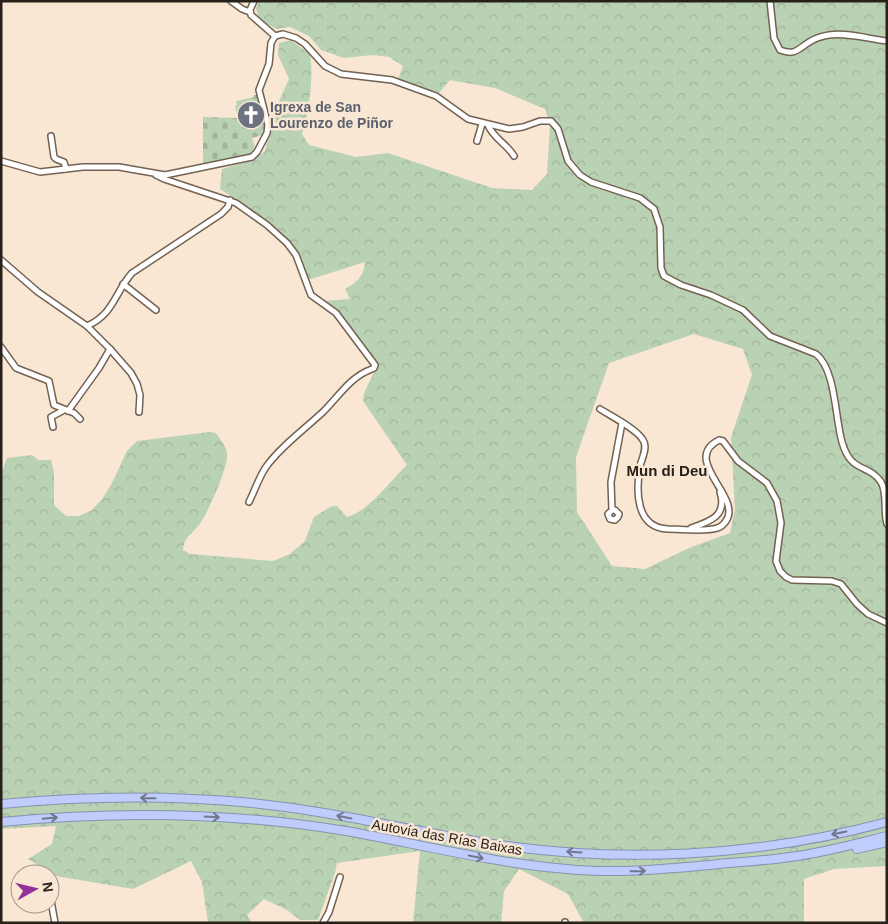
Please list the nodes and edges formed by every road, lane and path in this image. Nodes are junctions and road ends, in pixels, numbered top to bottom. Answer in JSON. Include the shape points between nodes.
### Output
{"nodes":[{"id":1,"x":231,"y":1,"type":"edge"},
{"id":2,"x":254,"y":1,"type":"edge"},
{"id":3,"x":770,"y":1,"type":"edge"},
{"id":4,"x":250,"y":12,"type":"junction"},
{"id":5,"x":275,"y":36,"type":"junction"},
{"id":6,"x":887,"y":41,"type":"edge"},
{"id":7,"x":482,"y":124,"type":"junction"},
{"id":8,"x":488,"y":125,"type":"junction"},
{"id":9,"x":51,"y":136,"type":"dead end"},
{"id":10,"x":477,"y":141,"type":"dead end"},
{"id":11,"x":514,"y":156,"type":"dead end"},
{"id":12,"x":1,"y":161,"type":"edge"},
{"id":13,"x":66,"y":169,"type":"junction"},
{"id":14,"x":174,"y":174,"type":"junction"},
{"id":15,"x":156,"y":175,"type":"junction"},
{"id":16,"x":190,"y":187,"type":"junction"},
{"id":17,"x":230,"y":200,"type":"junction"},
{"id":18,"x":1,"y":260,"type":"edge"},
{"id":19,"x":123,"y":284,"type":"junction"},
{"id":20,"x":156,"y":310,"type":"dead end"},
{"id":21,"x":87,"y":326,"type":"junction"},
{"id":22,"x":1,"y":347,"type":"edge"},
{"id":23,"x":110,"y":349,"type":"junction"},
{"id":24,"x":600,"y":409,"type":"dead end"},
{"id":25,"x":66,"y":410,"type":"junction"},
{"id":26,"x":139,"y":412,"type":"dead end"},
{"id":27,"x":80,"y":419,"type":"dead end"},
{"id":28,"x":622,"y":423,"type":"junction"},
{"id":29,"x":53,"y":427,"type":"dead end"},
{"id":30,"x":631,"y":429,"type":"junction"},
{"id":31,"x":619,"y":438,"type":"junction"},
{"id":32,"x":716,"y":483,"type":"junction"},
{"id":33,"x":249,"y":502,"type":"dead end"},
{"id":34,"x":612,"y":510,"type":"dead end"},
{"id":35,"x":719,"y":514,"type":"junction"},
{"id":36,"x":727,"y":519,"type":"junction"},
{"id":37,"x":887,"y":524,"type":"edge"},
{"id":38,"x":689,"y":529,"type":"junction"},
{"id":39,"x":887,"y":623,"type":"edge"},
{"id":40,"x":1,"y":804,"type":"edge"},
{"id":41,"x":1,"y":822,"type":"edge"},
{"id":42,"x":887,"y":822,"type":"edge"},
{"id":43,"x":887,"y":836,"type":"edge"},
{"id":44,"x":887,"y":842,"type":"edge"},
{"id":45,"x":790,"y":857,"type":"junction"},
{"id":46,"x":340,"y":877,"type":"dead end"},
{"id":47,"x":323,"y":923,"type":"edge"}],
"edges":[{"from":1,"to":4,"type":"street"},
{"from":2,"to":4,"type":"street"},
{"from":3,"to":6,"type":"street","via":[[774,38],[780,50],[789,54],[830,35],[846,34]]},
{"from":4,"to":5,"type":"street"},
{"from":5,"to":7,"type":"street","via":[[283,34],[296,38],[334,71],[416,88],[442,99],[465,118]]},
{"from":5,"to":14,"type":"street","via":[[269,64],[259,86],[268,129],[257,152],[249,158]]},
{"from":7,"to":8,"type":"street"},
{"from":7,"to":10,"type":"street"},
{"from":8,"to":11,"type":"street"},
{"from":8,"to":37,"type":"street","via":[[514,129],[551,121],[558,130],[568,161],[580,175],[591,182],[640,198],[654,209],[660,227],[664,276],[743,310],[770,336],[819,357],[828,374],[847,456],[882,485]]},
{"from":9,"to":13,"type":"street","via":[[54,157],[64,162]]},
{"from":12,"to":13,"type":"street","via":[[40,172]]},
{"from":13,"to":15,"type":"street","via":[[119,167]]},
{"from":14,"to":15,"type":"street"},
{"from":14,"to":16,"type":"street","via":[[176,179]]},
{"from":15,"to":16,"type":"street"},
{"from":16,"to":17,"type":"street"},
{"from":17,"to":19,"type":"street","via":[[222,214],[133,272]]},
{"from":17,"to":33,"type":"street","via":[[268,225],[287,243],[299,260],[311,295],[336,313],[374,365],[346,386],[276,454],[265,468]]},
{"from":18,"to":21,"type":"street","via":[[38,292]]},
{"from":19,"to":20,"type":"street"},
{"from":19,"to":21,"type":"street","via":[[115,302],[98,320]]},
{"from":21,"to":23,"type":"street"},
{"from":22,"to":25,"type":"street","via":[[16,368],[49,381],[53,403]]},
{"from":23,"to":25,"type":"street"},
{"from":23,"to":26,"type":"street","via":[[137,384]]},
{"from":24,"to":28,"type":"street"},
{"from":25,"to":27,"type":"street"},
{"from":25,"to":29,"type":"street","via":[[52,417]]},
{"from":28,"to":30,"type":"street"},
{"from":28,"to":31,"type":"street"},
{"from":30,"to":31,"type":"street"},
{"from":30,"to":38,"type":"street","via":[[645,445],[638,485],[644,517],[660,528]]},
{"from":31,"to":34,"type":"street","via":[[611,482]]},
{"from":32,"to":35,"type":"street","via":[[722,501]]},
{"from":32,"to":36,"type":"street","via":[[728,504]]},
{"from":32,"to":39,"type":"street","via":[[707,458],[713,445],[721,440],[738,461],[767,483],[777,501],[781,523],[776,561],[780,571],[792,580],[841,584],[868,614]]},
{"from":35,"to":36,"type":"street"},
{"from":35,"to":38,"type":"street"},
{"from":36,"to":38,"type":"street","via":[[718,528]]},
{"from":42,"to":40,"type":"highway","name":"Autovía das Rías Baixas","one_way":true,"via":[[815,839],[742,850],[591,854],[487,843],[330,814],[202,799],[99,797]]},
{"from":41,"to":45,"type":"highway","name":"Autovía das Rías Baixas","one_way":true,"via":[[124,814],[236,818],[346,831],[497,861],[568,870],[641,871]]},
{"from":43,"to":45,"type":"highway","name":"Autovía das Rías Baixas"},
{"from":44,"to":45,"type":"highway","via":[[826,855]]},
{"from":46,"to":47,"type":"street"}]}
